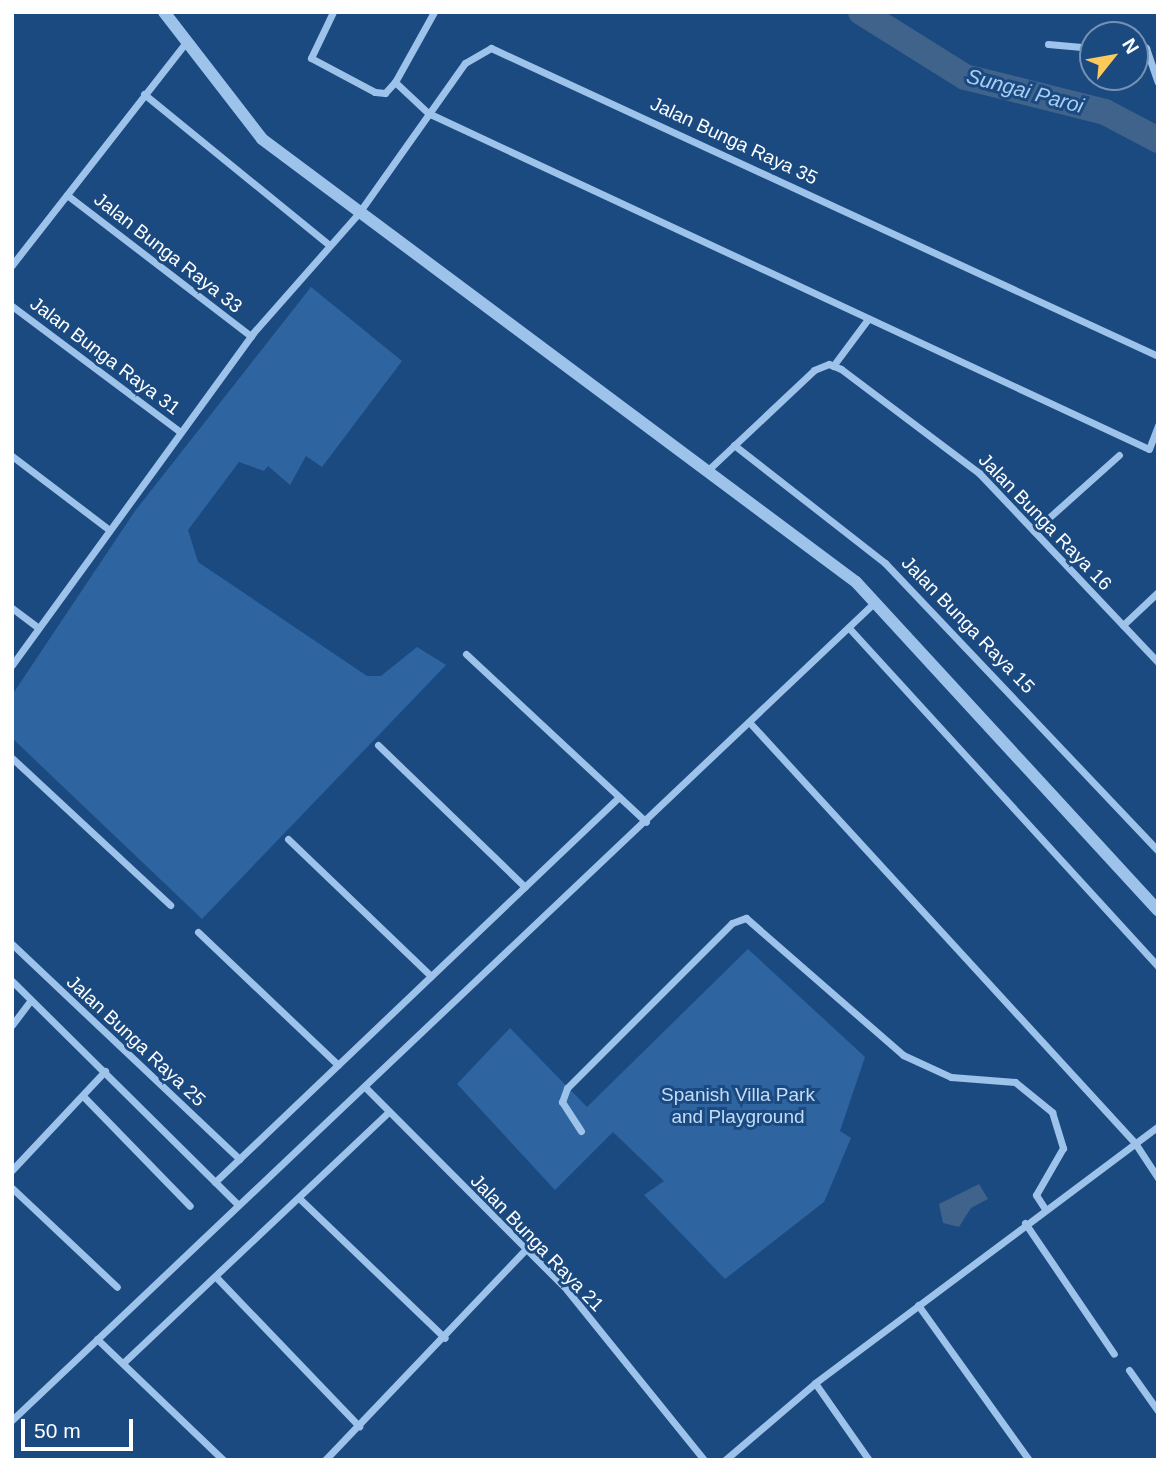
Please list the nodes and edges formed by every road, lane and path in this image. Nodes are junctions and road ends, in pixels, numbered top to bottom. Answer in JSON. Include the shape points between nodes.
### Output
{"nodes":[{"id":1,"x":164,"y":12,"type":"edge"},
{"id":2,"x":333,"y":12,"type":"edge"},
{"id":3,"x":434,"y":12,"type":"edge"},
{"id":4,"x":184,"y":44,"type":"junction"},
{"id":5,"x":1048,"y":44,"type":"dead end"},
{"id":6,"x":1079,"y":47,"type":"edge"},
{"id":7,"x":1149,"y":56,"type":"edge"},
{"id":8,"x":396,"y":82,"type":"junction"},
{"id":9,"x":1158,"y":82,"type":"edge"},
{"id":10,"x":144,"y":94,"type":"junction"},
{"id":11,"x":428,"y":113,"type":"junction"},
{"id":12,"x":67,"y":195,"type":"junction"},
{"id":13,"x":358,"y":214,"type":"junction"},
{"id":14,"x":329,"y":245,"type":"junction"},
{"id":15,"x":12,"y":265,"type":"edge"},
{"id":16,"x":12,"y":306,"type":"edge"},
{"id":17,"x":868,"y":319,"type":"junction"},
{"id":18,"x":251,"y":336,"type":"junction"},
{"id":19,"x":1158,"y":356,"type":"edge"},
{"id":20,"x":833,"y":366,"type":"junction"},
{"id":21,"x":1158,"y":425,"type":"edge"},
{"id":22,"x":179,"y":431,"type":"junction"},
{"id":23,"x":734,"y":445,"type":"junction"},
{"id":24,"x":1119,"y":454,"type":"dead end"},
{"id":25,"x":12,"y":456,"type":"edge"},
{"id":26,"x":707,"y":471,"type":"junction"},
{"id":27,"x":107,"y":528,"type":"junction"},
{"id":28,"x":1034,"y":531,"type":"junction"},
{"id":29,"x":1158,"y":592,"type":"edge"},
{"id":30,"x":876,"y":602,"type":"junction"},
{"id":31,"x":12,"y":608,"type":"edge"},
{"id":32,"x":1123,"y":625,"type":"junction"},
{"id":33,"x":37,"y":627,"type":"junction"},
{"id":34,"x":849,"y":628,"type":"junction"},
{"id":35,"x":467,"y":654,"type":"dead end"},
{"id":36,"x":1158,"y":662,"type":"edge"},
{"id":37,"x":12,"y":665,"type":"edge"},
{"id":38,"x":750,"y":723,"type":"junction"},
{"id":39,"x":378,"y":745,"type":"dead end"},
{"id":40,"x":12,"y":758,"type":"edge"},
{"id":41,"x":619,"y":797,"type":"junction"},
{"id":42,"x":646,"y":822,"type":"junction"},
{"id":43,"x":288,"y":839,"type":"dead end"},
{"id":44,"x":1158,"y":851,"type":"edge"},
{"id":45,"x":525,"y":887,"type":"junction"},
{"id":46,"x":170,"y":905,"type":"dead end"},
{"id":47,"x":1158,"y":910,"type":"edge"},
{"id":48,"x":198,"y":932,"type":"dead end"},
{"id":49,"x":12,"y":944,"type":"edge"},
{"id":50,"x":1158,"y":967,"type":"edge"},
{"id":51,"x":431,"y":976,"type":"junction"},
{"id":52,"x":12,"y":981,"type":"edge"},
{"id":53,"x":32,"y":1000,"type":"junction"},
{"id":54,"x":12,"y":1025,"type":"edge"},
{"id":55,"x":338,"y":1065,"type":"junction"},
{"id":56,"x":105,"y":1071,"type":"junction"},
{"id":57,"x":366,"y":1088,"type":"junction"},
{"id":58,"x":83,"y":1096,"type":"junction"},
{"id":59,"x":388,"y":1112,"type":"junction"},
{"id":60,"x":1158,"y":1126,"type":"edge"},
{"id":61,"x":581,"y":1131,"type":"dead end"},
{"id":62,"x":1135,"y":1143,"type":"junction"},
{"id":63,"x":239,"y":1159,"type":"junction"},
{"id":64,"x":12,"y":1170,"type":"edge"},
{"id":65,"x":1158,"y":1178,"type":"edge"},
{"id":66,"x":215,"y":1181,"type":"junction"},
{"id":67,"x":12,"y":1188,"type":"edge"},
{"id":68,"x":301,"y":1200,"type":"junction"},
{"id":69,"x":238,"y":1205,"type":"junction"},
{"id":70,"x":190,"y":1206,"type":"dead end"},
{"id":71,"x":1045,"y":1209,"type":"junction"},
{"id":72,"x":1025,"y":1223,"type":"junction"},
{"id":73,"x":526,"y":1249,"type":"junction"},
{"id":74,"x":216,"y":1277,"type":"junction"},
{"id":75,"x":117,"y":1287,"type":"dead end"},
{"id":76,"x":918,"y":1305,"type":"junction"},
{"id":77,"x":445,"y":1338,"type":"junction"},
{"id":78,"x":97,"y":1339,"type":"junction"},
{"id":79,"x":1114,"y":1354,"type":"dead end"},
{"id":80,"x":122,"y":1363,"type":"junction"},
{"id":81,"x":1129,"y":1370,"type":"dead end"},
{"id":82,"x":815,"y":1383,"type":"junction"},
{"id":83,"x":1158,"y":1411,"type":"edge"},
{"id":84,"x":12,"y":1420,"type":"edge"},
{"id":85,"x":359,"y":1426,"type":"junction"},
{"id":86,"x":223,"y":1460,"type":"edge"},
{"id":87,"x":325,"y":1460,"type":"edge"},
{"id":88,"x":704,"y":1460,"type":"edge"},
{"id":89,"x":724,"y":1460,"type":"edge"},
{"id":90,"x":869,"y":1460,"type":"edge"},
{"id":91,"x":1029,"y":1460,"type":"edge"}],
"edges":[{"from":1,"to":4,"type":"street"},
{"from":2,"to":8,"type":"street","via":[[311,58],[375,92],[385,93]]},
{"from":3,"to":8,"type":"street"},
{"from":4,"to":10,"type":"street"},
{"from":4,"to":13,"type":"street","via":[[262,139]]},
{"from":5,"to":6,"type":"street"},
{"from":7,"to":9,"type":"street"},
{"from":8,"to":11,"type":"street"},
{"from":10,"to":12,"type":"street"},
{"from":10,"to":14,"type":"street"},
{"from":11,"to":13,"type":"street","name":"Jalan Bunga Raya 35"},
{"from":11,"to":17,"type":"street"},
{"from":11,"to":19,"type":"street","name":"Jalan Bunga Raya 35","via":[[477,52],[507,53]]},
{"from":12,"to":15,"type":"street"},
{"from":12,"to":18,"type":"street","name":"Jalan Bunga Raya 33"},
{"from":13,"to":14,"type":"street","name":"Jalan Bunga Raya 35"},
{"from":13,"to":26,"type":"street"},
{"from":14,"to":18,"type":"street","name":"Jalan Bunga Raya 35"},
{"from":16,"to":22,"type":"street","name":"Jalan Bunga Raya 31"},
{"from":17,"to":20,"type":"street"},
{"from":17,"to":21,"type":"street","via":[[1149,449]]},
{"from":18,"to":22,"type":"street","name":"Jalan Bunga Raya 35"},
{"from":20,"to":23,"type":"street","via":[[814,370]]},
{"from":20,"to":28,"type":"street","name":"Jalan Bunga Raya 16","via":[[979,472]]},
{"from":22,"to":27,"type":"street","name":"Jalan Bunga Raya 35"},
{"from":23,"to":26,"type":"street"},
{"from":23,"to":44,"type":"street","name":"Jalan Bunga Raya 15","via":[[885,563]]},
{"from":24,"to":28,"type":"street"},
{"from":25,"to":27,"type":"street"},
{"from":26,"to":30,"type":"street"},
{"from":27,"to":33,"type":"street","name":"Jalan Bunga Raya 35"},
{"from":28,"to":32,"type":"street","name":"Jalan Bunga Raya 16"},
{"from":29,"to":32,"type":"street"},
{"from":30,"to":34,"type":"street"},
{"from":30,"to":47,"type":"street"},
{"from":31,"to":33,"type":"street"},
{"from":32,"to":36,"type":"street","name":"Jalan Bunga Raya 16"},
{"from":33,"to":37,"type":"street","name":"Jalan Bunga Raya 35"},
{"from":34,"to":38,"type":"street"},
{"from":34,"to":50,"type":"street"},
{"from":35,"to":41,"type":"street"},
{"from":38,"to":42,"type":"street"},
{"from":38,"to":62,"type":"street"},
{"from":39,"to":45,"type":"street"},
{"from":40,"to":46,"type":"street"},
{"from":41,"to":42,"type":"street"},
{"from":41,"to":45,"type":"street"},
{"from":42,"to":57,"type":"street"},
{"from":43,"to":51,"type":"street"},
{"from":45,"to":51,"type":"street"},
{"from":48,"to":55,"type":"street"},
{"from":49,"to":63,"type":"street","name":"Jalan Bunga Raya 25"},
{"from":51,"to":55,"type":"street"},
{"from":52,"to":53,"type":"street"},
{"from":53,"to":54,"type":"street"},
{"from":53,"to":56,"type":"street"},
{"from":55,"to":63,"type":"street"},
{"from":56,"to":58,"type":"street"},
{"from":56,"to":66,"type":"street"},
{"from":57,"to":59,"type":"street","name":"Jalan Bunga Raya 21"},
{"from":57,"to":69,"type":"street"},
{"from":58,"to":64,"type":"street"},
{"from":58,"to":70,"type":"street"},
{"from":59,"to":68,"type":"street"},
{"from":59,"to":73,"type":"street","name":"Jalan Bunga Raya 21"},
{"from":60,"to":62,"type":"street"},
{"from":61,"to":71,"type":"street","via":[[562,1102],[567,1088],[733,923],[746,918],[903,1055],[951,1077],[1015,1082],[1052,1112],[1063,1148],[1035,1195]]},
{"from":62,"to":65,"type":"street"},
{"from":62,"to":71,"type":"street"},
{"from":63,"to":66,"type":"street"},
{"from":66,"to":69,"type":"street"},
{"from":67,"to":75,"type":"street"},
{"from":68,"to":74,"type":"street"},
{"from":68,"to":77,"type":"street"},
{"from":69,"to":78,"type":"street"},
{"from":71,"to":72,"type":"street"},
{"from":72,"to":76,"type":"street"},
{"from":72,"to":79,"type":"street"},
{"from":73,"to":77,"type":"street"},
{"from":73,"to":88,"type":"street","name":"Jalan Bunga Raya 21","via":[[567,1290]]},
{"from":74,"to":80,"type":"street"},
{"from":74,"to":85,"type":"street"},
{"from":76,"to":82,"type":"street"},
{"from":76,"to":91,"type":"street"},
{"from":77,"to":85,"type":"street"},
{"from":78,"to":80,"type":"street"},
{"from":78,"to":84,"type":"street"},
{"from":80,"to":86,"type":"street"},
{"from":81,"to":83,"type":"street"},
{"from":82,"to":89,"type":"street"},
{"from":82,"to":90,"type":"street"},
{"from":85,"to":87,"type":"street"}]}
